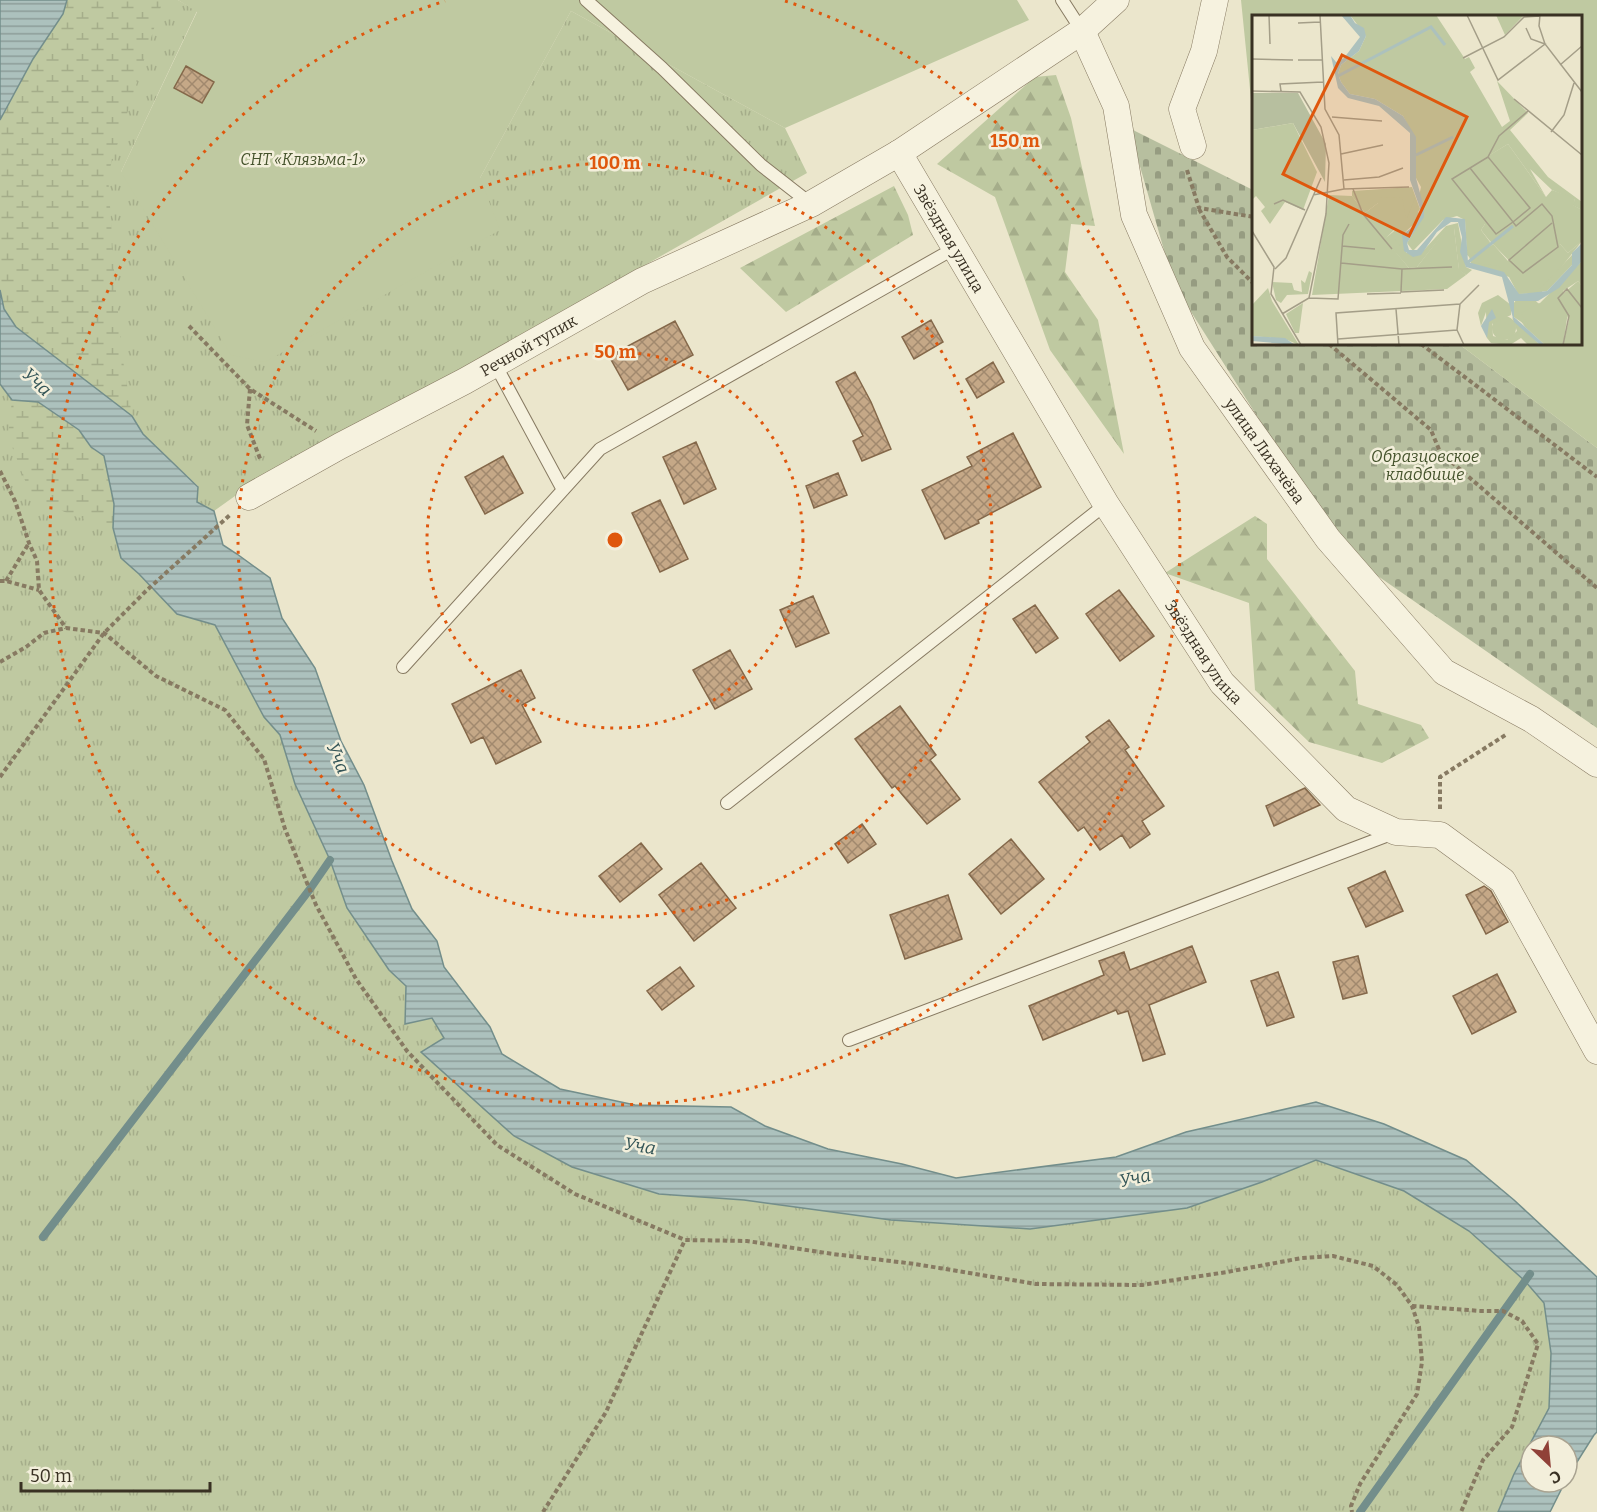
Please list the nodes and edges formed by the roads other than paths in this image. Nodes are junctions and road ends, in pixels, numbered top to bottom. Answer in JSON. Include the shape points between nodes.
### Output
{"nodes":[{"id":1,"x":586,"y":0,"type":"edge"},
{"id":2,"x":1062,"y":0,"type":"edge"},
{"id":3,"x":1116,"y":0,"type":"edge"},
{"id":4,"x":1215,"y":0,"type":"edge"},
{"id":5,"x":1082,"y":31,"type":"junction"},
{"id":6,"x":1193,"y":146,"type":"road end"},
{"id":7,"x":899,"y":153,"type":"junction"},
{"id":8,"x":812,"y":204,"type":"junction"},
{"id":9,"x":955,"y":248,"type":"junction"},
{"id":10,"x":495,"y":364,"type":"junction"},
{"id":11,"x":563,"y":490,"type":"junction"},
{"id":12,"x":249,"y":497,"type":"road end"},
{"id":13,"x":1106,"y":504,"type":"junction"},
{"id":14,"x":404,"y":667,"type":"dead end"},
{"id":15,"x":1597,"y":764,"type":"edge"},
{"id":16,"x":727,"y":803,"type":"dead end"},
{"id":17,"x":1396,"y":832,"type":"junction"},
{"id":18,"x":849,"y":1040,"type":"dead end"},
{"id":19,"x":1597,"y":1052,"type":"edge"}],
"edges":[{"from":1,"to":8,"type":"lane","via":[[761,165]]},
{"from":2,"to":5,"type":"lane"},
{"from":3,"to":5,"type":"street","name":"Речной тупик"},
{"from":4,"to":6,"type":"street","via":[[1204,51],[1182,109]]},
{"from":5,"to":7,"type":"street","name":"Речной тупик"},
{"from":5,"to":15,"type":"street","name":"улица Лихачёва","via":[[1116,106],[1134,215],[1192,348],[1328,539],[1444,672],[1531,719]]},
{"from":7,"to":8,"type":"street","name":"Речной тупик"},
{"from":7,"to":9,"type":"street","name":"Звёздная улица"},
{"from":8,"to":10,"type":"street","name":"Речной тупик","via":[[642,281]]},
{"from":9,"to":11,"type":"lane","via":[[600,449]]},
{"from":9,"to":13,"type":"street","name":"Звёздная улица"},
{"from":10,"to":11,"type":"lane"},
{"from":10,"to":12,"type":"street","name":"Речной тупик"},
{"from":11,"to":14,"type":"lane"},
{"from":13,"to":16,"type":"lane"},
{"from":13,"to":17,"type":"street","name":"Звёздная улица","via":[[1222,683],[1346,809]]},
{"from":17,"to":18,"type":"lane"},
{"from":17,"to":19,"type":"street","name":"Звёздная улица","via":[[1440,835],[1503,881]]}]}
